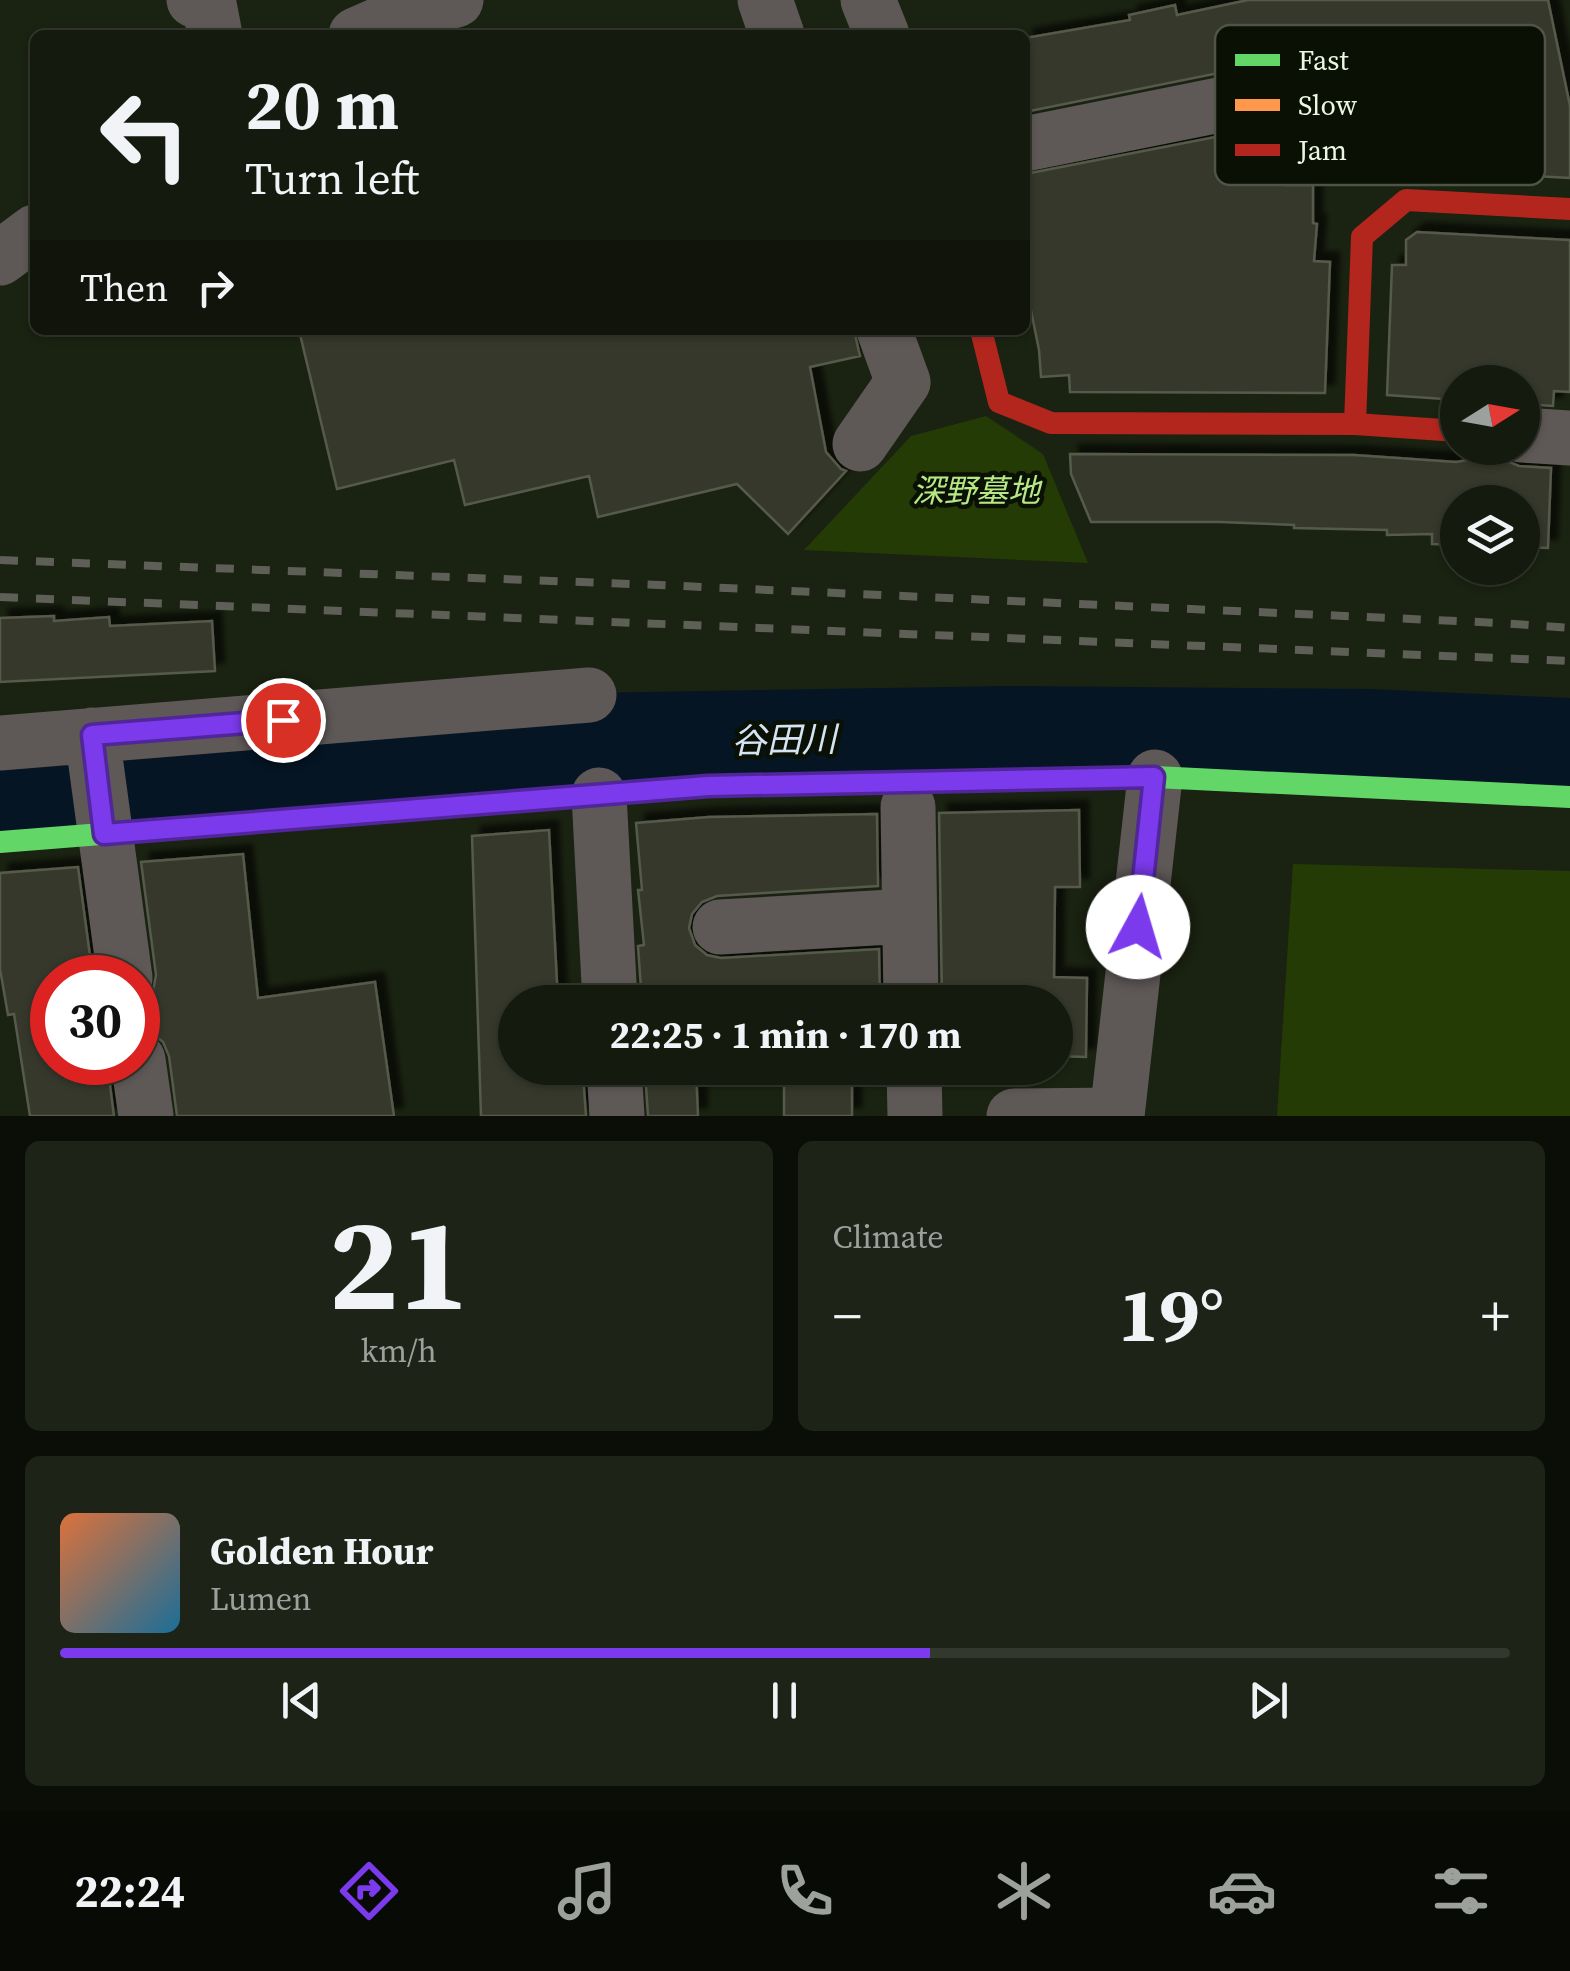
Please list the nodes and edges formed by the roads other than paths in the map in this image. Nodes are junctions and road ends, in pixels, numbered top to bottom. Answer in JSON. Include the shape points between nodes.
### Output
{"nodes":[{"id":1,"x":194,"y":0,"type":"edge"},
{"id":2,"x":765,"y":0,"type":"edge"},
{"id":3,"x":868,"y":0,"type":"edge"},
{"id":4,"x":423,"y":4,"type":"edge"},
{"id":5,"x":214,"y":30,"type":"edge"},
{"id":6,"x":367,"y":30,"type":"edge"},
{"id":7,"x":775,"y":30,"type":"edge"},
{"id":8,"x":880,"y":30,"type":"edge"},
{"id":9,"x":1215,"y":107,"type":"edge"},
{"id":10,"x":1030,"y":143,"type":"edge"},
{"id":11,"x":1570,"y":209,"type":"edge"},
{"id":12,"x":30,"y":236,"type":"edge"},
{"id":13,"x":0,"y":258,"type":"edge"},
{"id":14,"x":886,"y":335,"type":"edge"},
{"id":15,"x":982,"y":335,"type":"edge"},
{"id":16,"x":1355,"y":424,"type":"junction"},
{"id":17,"x":1440,"y":429,"type":"edge"},
{"id":18,"x":1540,"y":436,"type":"edge"},
{"id":19,"x":1570,"y":438,"type":"edge"},
{"id":20,"x":860,"y":444,"type":"dead end"},
{"id":21,"x":589,"y":695,"type":"dead end"},
{"id":22,"x":92,"y":735,"type":"junction"},
{"id":23,"x":0,"y":743,"type":"edge"},
{"id":24,"x":1154,"y":777,"type":"junction"},
{"id":25,"x":599,"y":795,"type":"junction"},
{"id":26,"x":1570,"y":797,"type":"edge"},
{"id":27,"x":908,"y":806,"type":"dead end"},
{"id":28,"x":104,"y":834,"type":"junction"},
{"id":29,"x":0,"y":842,"type":"edge"},
{"id":30,"x":908,"y":916,"type":"junction"},
{"id":31,"x":720,"y":927,"type":"dead end"},
{"id":32,"x":122,"y":955,"type":"edge"},
{"id":33,"x":609,"y":985,"type":"edge"},
{"id":34,"x":910,"y":985,"type":"edge"},
{"id":35,"x":142,"y":1085,"type":"edge"},
{"id":36,"x":615,"y":1085,"type":"edge"},
{"id":37,"x":914,"y":1085,"type":"edge"},
{"id":38,"x":146,"y":1116,"type":"edge"},
{"id":39,"x":616,"y":1116,"type":"edge"},
{"id":40,"x":915,"y":1116,"type":"edge"},
{"id":41,"x":1014,"y":1116,"type":"edge"},
{"id":42,"x":1117,"y":1116,"type":"edge"}],
"edges":[{"from":1,"to":5,"type":"street","via":[[209,4]]},
{"from":2,"to":7,"type":"street"},
{"from":3,"to":8,"type":"street"},
{"from":4,"to":6,"type":"street"},
{"from":9,"to":10,"type":"street"},
{"from":11,"to":16,"type":"street","via":[[1406,200],[1362,237]]},
{"from":12,"to":13,"type":"street"},
{"from":14,"to":20,"type":"street","via":[[904,382]]},
{"from":15,"to":16,"type":"street","via":[[999,402],[1051,423]]},
{"from":16,"to":17,"type":"street"},
{"from":18,"to":19,"type":"street"},
{"from":21,"to":22,"type":"street"},
{"from":22,"to":23,"type":"street"},
{"from":22,"to":28,"type":"street"},
{"from":24,"to":25,"type":"street","via":[[708,786]]},
{"from":24,"to":26,"type":"street"},
{"from":24,"to":42,"type":"street"},
{"from":25,"to":28,"type":"street"},
{"from":25,"to":33,"type":"street"},
{"from":27,"to":30,"type":"street"},
{"from":28,"to":29,"type":"street"},
{"from":28,"to":32,"type":"street"},
{"from":30,"to":31,"type":"street"},
{"from":30,"to":34,"type":"street"},
{"from":35,"to":38,"type":"street"},
{"from":36,"to":39,"type":"street"},
{"from":37,"to":40,"type":"street"},
{"from":41,"to":42,"type":"street"}]}
